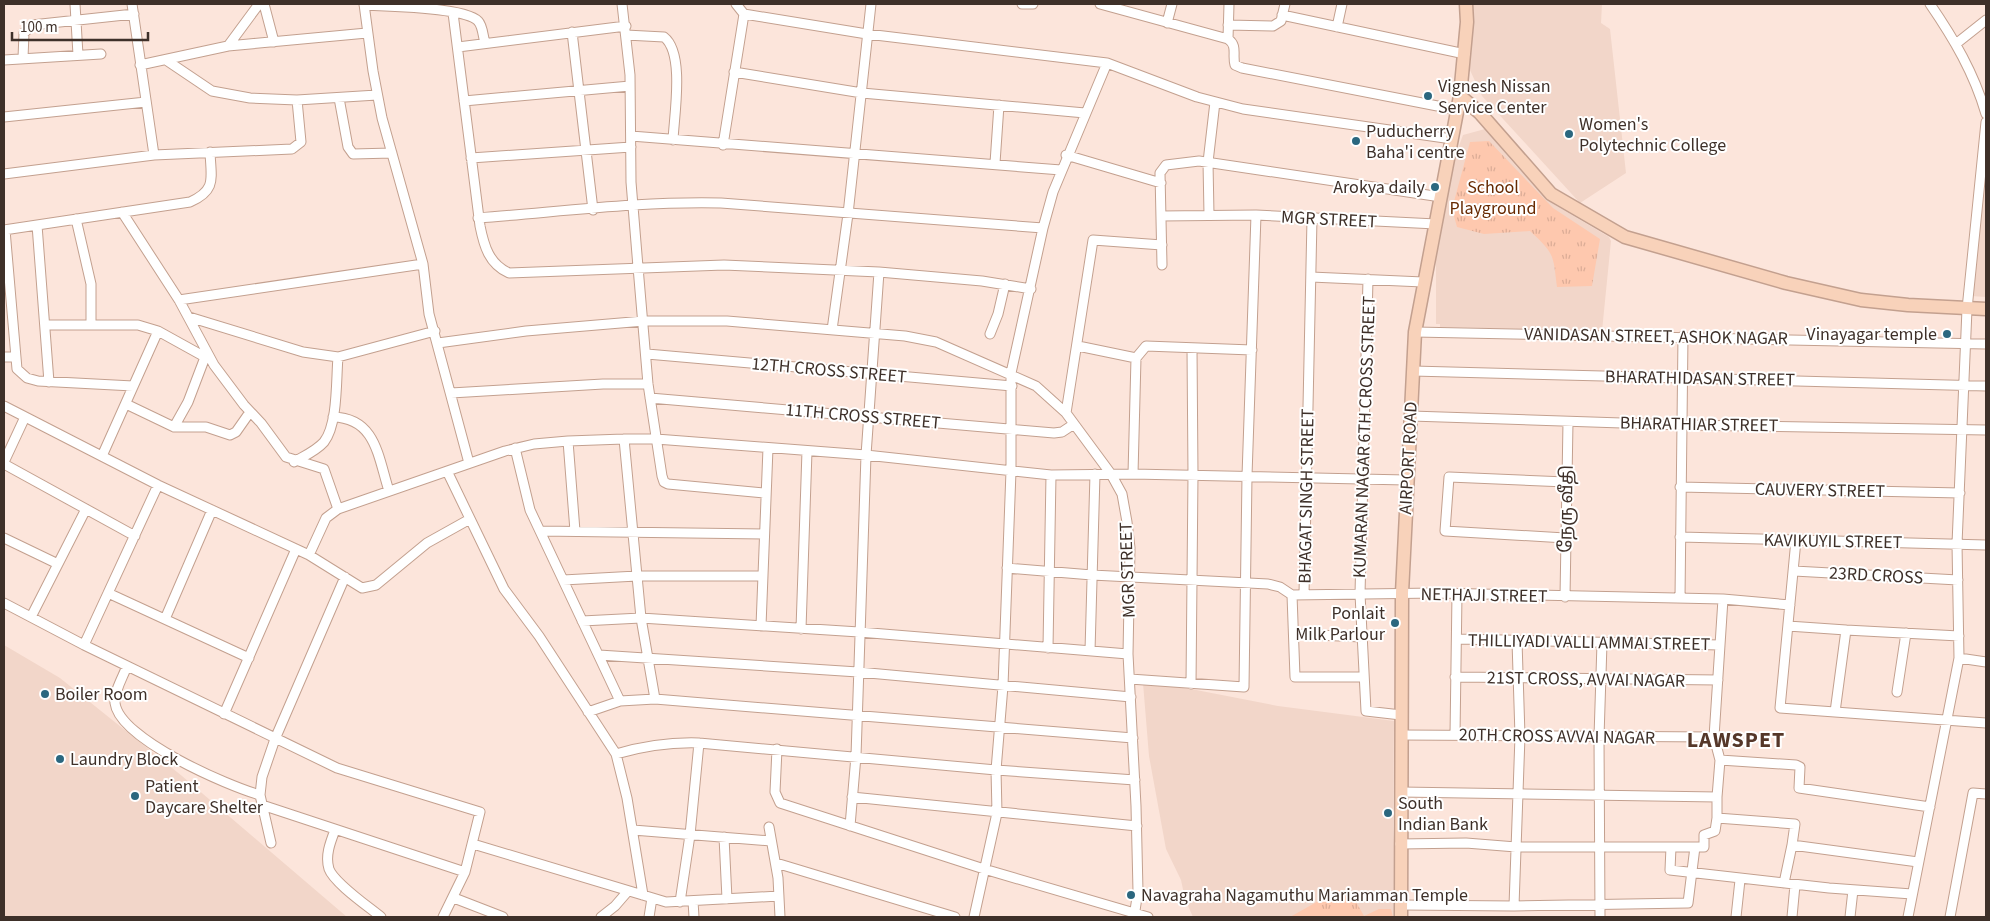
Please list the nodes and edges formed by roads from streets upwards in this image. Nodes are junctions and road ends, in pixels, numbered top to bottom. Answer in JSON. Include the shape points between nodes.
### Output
{"nodes":[{"id":1,"x":75,"y":4,"type":"edge"},
{"id":2,"x":132,"y":4,"type":"edge"},
{"id":3,"x":258,"y":4,"type":"edge"},
{"id":4,"x":264,"y":4,"type":"edge"},
{"id":5,"x":364,"y":4,"type":"edge"},
{"id":6,"x":622,"y":4,"type":"edge"},
{"id":7,"x":736,"y":4,"type":"edge"},
{"id":8,"x":871,"y":4,"type":"edge"},
{"id":9,"x":1022,"y":4,"type":"edge"},
{"id":10,"x":1033,"y":4,"type":"edge"},
{"id":11,"x":1100,"y":4,"type":"edge"},
{"id":12,"x":1172,"y":4,"type":"edge"},
{"id":13,"x":1228,"y":4,"type":"edge"},
{"id":14,"x":1284,"y":4,"type":"edge"},
{"id":15,"x":1342,"y":4,"type":"edge"},
{"id":16,"x":1466,"y":4,"type":"edge"},
{"id":17,"x":1930,"y":4,"type":"edge"},
{"id":18,"x":453,"y":13,"type":"junction"},
{"id":19,"x":134,"y":14,"type":"junction"},
{"id":20,"x":744,"y":14,"type":"junction"},
{"id":21,"x":1282,"y":15,"type":"junction"},
{"id":22,"x":76,"y":20,"type":"junction"},
{"id":23,"x":1986,"y":20,"type":"edge"},
{"id":24,"x":1167,"y":23,"type":"junction"},
{"id":25,"x":1228,"y":26,"type":"junction"},
{"id":26,"x":1337,"y":27,"type":"junction"},
{"id":27,"x":626,"y":30,"type":"junction"},
{"id":28,"x":572,"y":32,"type":"junction"},
{"id":29,"x":367,"y":33,"type":"junction"},
{"id":30,"x":867,"y":34,"type":"junction"},
{"id":31,"x":1228,"y":40,"type":"junction"},
{"id":32,"x":274,"y":42,"type":"junction"},
{"id":33,"x":485,"y":43,"type":"junction"},
{"id":34,"x":1957,"y":43,"type":"junction"},
{"id":35,"x":228,"y":46,"type":"junction"},
{"id":36,"x":458,"y":47,"type":"junction"},
{"id":37,"x":102,"y":54,"type":"dead end"},
{"id":38,"x":1465,"y":54,"type":"junction"},
{"id":39,"x":78,"y":55,"type":"junction"},
{"id":40,"x":23,"y":58,"type":"junction"},
{"id":41,"x":4,"y":60,"type":"edge"},
{"id":42,"x":166,"y":60,"type":"junction"},
{"id":43,"x":1106,"y":63,"type":"junction"},
{"id":44,"x":140,"y":65,"type":"junction"},
{"id":45,"x":734,"y":72,"type":"junction"},
{"id":46,"x":630,"y":86,"type":"junction"},
{"id":47,"x":1983,"y":88,"type":"edge"},
{"id":48,"x":579,"y":90,"type":"junction"},
{"id":49,"x":862,"y":93,"type":"junction"},
{"id":50,"x":378,"y":95,"type":"junction"},
{"id":51,"x":1460,"y":96,"type":"junction"},
{"id":52,"x":340,"y":98,"type":"junction"},
{"id":53,"x":297,"y":100,"type":"junction"},
{"id":54,"x":464,"y":101,"type":"junction"},
{"id":55,"x":146,"y":102,"type":"junction"},
{"id":56,"x":1216,"y":102,"type":"junction"},
{"id":57,"x":999,"y":105,"type":"junction"},
{"id":58,"x":1458,"y":110,"type":"junction"},
{"id":59,"x":1085,"y":113,"type":"junction"},
{"id":60,"x":1986,"y":114,"type":"edge"},
{"id":61,"x":4,"y":117,"type":"edge"},
{"id":62,"x":1986,"y":122,"type":"edge"},
{"id":63,"x":632,"y":136,"type":"junction"},
{"id":64,"x":1452,"y":139,"type":"junction"},
{"id":65,"x":672,"y":140,"type":"junction"},
{"id":66,"x":723,"y":145,"type":"junction"},
{"id":67,"x":631,"y":147,"type":"junction"},
{"id":68,"x":587,"y":150,"type":"junction"},
{"id":69,"x":210,"y":152,"type":"junction"},
{"id":70,"x":392,"y":153,"type":"junction"},
{"id":71,"x":154,"y":155,"type":"junction"},
{"id":72,"x":855,"y":155,"type":"junction"},
{"id":73,"x":1066,"y":155,"type":"junction"},
{"id":74,"x":471,"y":158,"type":"junction"},
{"id":75,"x":1208,"y":162,"type":"junction"},
{"id":76,"x":995,"y":164,"type":"junction"},
{"id":77,"x":1060,"y":170,"type":"junction"},
{"id":78,"x":4,"y":174,"type":"edge"},
{"id":79,"x":1160,"y":183,"type":"junction"},
{"id":80,"x":1441,"y":197,"type":"junction"},
{"id":81,"x":634,"y":207,"type":"junction"},
{"id":82,"x":594,"y":210,"type":"junction"},
{"id":83,"x":122,"y":212,"type":"junction"},
{"id":84,"x":848,"y":214,"type":"junction"},
{"id":85,"x":1209,"y":215,"type":"junction"},
{"id":86,"x":1161,"y":216,"type":"junction"},
{"id":87,"x":1256,"y":216,"type":"junction"},
{"id":88,"x":478,"y":218,"type":"junction"},
{"id":89,"x":76,"y":219,"type":"junction"},
{"id":90,"x":1312,"y":219,"type":"junction"},
{"id":91,"x":1436,"y":224,"type":"junction"},
{"id":92,"x":37,"y":225,"type":"junction"},
{"id":93,"x":1043,"y":228,"type":"junction"},
{"id":94,"x":5,"y":230,"type":"edge"},
{"id":95,"x":1162,"y":245,"type":"junction"},
{"id":96,"x":422,"y":264,"type":"junction"},
{"id":97,"x":1162,"y":265,"type":"dead end"},
{"id":98,"x":638,"y":267,"type":"junction"},
{"id":99,"x":840,"y":270,"type":"junction"},
{"id":100,"x":879,"y":272,"type":"junction"},
{"id":101,"x":1311,"y":277,"type":"junction"},
{"id":102,"x":1368,"y":279,"type":"junction"},
{"id":103,"x":1423,"y":282,"type":"junction"},
{"id":104,"x":1005,"y":284,"type":"junction"},
{"id":105,"x":1031,"y":289,"type":"junction"},
{"id":106,"x":179,"y":300,"type":"junction"},
{"id":107,"x":1967,"y":309,"type":"junction"},
{"id":108,"x":1986,"y":309,"type":"edge"},
{"id":109,"x":189,"y":318,"type":"junction"},
{"id":110,"x":644,"y":321,"type":"junction"},
{"id":111,"x":91,"y":324,"type":"junction"},
{"id":112,"x":45,"y":326,"type":"junction"},
{"id":113,"x":832,"y":330,"type":"junction"},
{"id":114,"x":158,"y":331,"type":"junction"},
{"id":115,"x":435,"y":332,"type":"junction"},
{"id":116,"x":1415,"y":332,"type":"junction"},
{"id":117,"x":875,"y":333,"type":"junction"},
{"id":118,"x":990,"y":334,"type":"dead end"},
{"id":119,"x":1683,"y":336,"type":"junction"},
{"id":120,"x":438,"y":343,"type":"junction"},
{"id":121,"x":1965,"y":344,"type":"junction"},
{"id":122,"x":1986,"y":344,"type":"edge"},
{"id":123,"x":1078,"y":346,"type":"junction"},
{"id":124,"x":1192,"y":348,"type":"junction"},
{"id":125,"x":1252,"y":350,"type":"junction"},
{"id":126,"x":206,"y":354,"type":"junction"},
{"id":127,"x":647,"y":354,"type":"junction"},
{"id":128,"x":4,"y":357,"type":"edge"},
{"id":129,"x":15,"y":357,"type":"junction"},
{"id":130,"x":338,"y":357,"type":"junction"},
{"id":131,"x":1136,"y":358,"type":"junction"},
{"id":132,"x":1413,"y":371,"type":"junction"},
{"id":133,"x":1011,"y":373,"type":"junction"},
{"id":134,"x":872,"y":374,"type":"junction"},
{"id":135,"x":1682,"y":377,"type":"junction"},
{"id":136,"x":49,"y":382,"type":"junction"},
{"id":137,"x":648,"y":384,"type":"junction"},
{"id":138,"x":1964,"y":385,"type":"junction"},
{"id":139,"x":133,"y":386,"type":"junction"},
{"id":140,"x":1012,"y":386,"type":"junction"},
{"id":141,"x":1986,"y":386,"type":"edge"},
{"id":142,"x":451,"y":393,"type":"junction"},
{"id":143,"x":650,"y":398,"type":"junction"},
{"id":144,"x":126,"y":404,"type":"junction"},
{"id":145,"x":4,"y":406,"type":"edge"},
{"id":146,"x":250,"y":412,"type":"junction"},
{"id":147,"x":1066,"y":414,"type":"junction"},
{"id":148,"x":1411,"y":416,"type":"junction"},
{"id":149,"x":25,"y":417,"type":"junction"},
{"id":150,"x":333,"y":417,"type":"junction"},
{"id":151,"x":869,"y":417,"type":"junction"},
{"id":152,"x":1568,"y":422,"type":"junction"},
{"id":153,"x":1074,"y":424,"type":"junction"},
{"id":154,"x":1682,"y":425,"type":"junction"},
{"id":155,"x":174,"y":427,"type":"junction"},
{"id":156,"x":1012,"y":428,"type":"junction"},
{"id":157,"x":1963,"y":430,"type":"junction"},
{"id":158,"x":1986,"y":430,"type":"edge"},
{"id":159,"x":624,"y":439,"type":"junction"},
{"id":160,"x":656,"y":439,"type":"junction"},
{"id":161,"x":568,"y":441,"type":"junction"},
{"id":162,"x":515,"y":448,"type":"junction"},
{"id":163,"x":768,"y":448,"type":"junction"},
{"id":164,"x":806,"y":451,"type":"junction"},
{"id":165,"x":866,"y":455,"type":"junction"},
{"id":166,"x":102,"y":456,"type":"junction"},
{"id":167,"x":4,"y":459,"type":"edge"},
{"id":168,"x":294,"y":462,"type":"junction"},
{"id":169,"x":469,"y":463,"type":"junction"},
{"id":170,"x":447,"y":471,"type":"junction"},
{"id":171,"x":1011,"y":471,"type":"junction"},
{"id":172,"x":1095,"y":474,"type":"junction"},
{"id":173,"x":1110,"y":474,"type":"junction"},
{"id":174,"x":1132,"y":474,"type":"junction"},
{"id":175,"x":1051,"y":475,"type":"junction"},
{"id":176,"x":1193,"y":475,"type":"junction"},
{"id":177,"x":1247,"y":476,"type":"junction"},
{"id":178,"x":1306,"y":477,"type":"junction"},
{"id":179,"x":1363,"y":479,"type":"junction"},
{"id":180,"x":1406,"y":480,"type":"junction"},
{"id":181,"x":1566,"y":482,"type":"junction"},
{"id":182,"x":158,"y":485,"type":"junction"},
{"id":183,"x":1680,"y":487,"type":"junction"},
{"id":184,"x":389,"y":491,"type":"junction"},
{"id":185,"x":766,"y":493,"type":"junction"},
{"id":186,"x":1960,"y":493,"type":"junction"},
{"id":187,"x":86,"y":509,"type":"junction"},
{"id":188,"x":338,"y":509,"type":"junction"},
{"id":189,"x":212,"y":510,"type":"junction"},
{"id":190,"x":470,"y":519,"type":"junction"},
{"id":191,"x":540,"y":530,"type":"junction"},
{"id":192,"x":575,"y":530,"type":"junction"},
{"id":193,"x":633,"y":530,"type":"junction"},
{"id":194,"x":764,"y":534,"type":"junction"},
{"id":195,"x":135,"y":536,"type":"junction"},
{"id":196,"x":1680,"y":537,"type":"junction"},
{"id":197,"x":4,"y":538,"type":"edge"},
{"id":198,"x":1565,"y":538,"type":"junction"},
{"id":199,"x":1796,"y":540,"type":"junction"},
{"id":200,"x":1958,"y":544,"type":"junction"},
{"id":201,"x":1986,"y":545,"type":"edge"},
{"id":202,"x":296,"y":549,"type":"junction"},
{"id":203,"x":309,"y":555,"type":"junction"},
{"id":204,"x":58,"y":564,"type":"junction"},
{"id":205,"x":1008,"y":568,"type":"junction"},
{"id":206,"x":1049,"y":571,"type":"junction"},
{"id":207,"x":1794,"y":571,"type":"junction"},
{"id":208,"x":1092,"y":575,"type":"junction"},
{"id":209,"x":637,"y":576,"type":"junction"},
{"id":210,"x":762,"y":576,"type":"junction"},
{"id":211,"x":345,"y":577,"type":"junction"},
{"id":212,"x":1129,"y":577,"type":"junction"},
{"id":213,"x":563,"y":580,"type":"junction"},
{"id":214,"x":1192,"y":580,"type":"junction"},
{"id":215,"x":1958,"y":580,"type":"junction"},
{"id":216,"x":1246,"y":582,"type":"junction"},
{"id":217,"x":108,"y":593,"type":"junction"},
{"id":218,"x":1402,"y":593,"type":"junction"},
{"id":219,"x":1304,"y":594,"type":"junction"},
{"id":220,"x":1360,"y":594,"type":"junction"},
{"id":221,"x":1457,"y":594,"type":"junction"},
{"id":222,"x":1292,"y":595,"type":"junction"},
{"id":223,"x":1565,"y":597,"type":"junction"},
{"id":224,"x":1680,"y":598,"type":"junction"},
{"id":225,"x":1723,"y":599,"type":"junction"},
{"id":226,"x":4,"y":603,"type":"edge"},
{"id":227,"x":1790,"y":605,"type":"junction"},
{"id":228,"x":31,"y":617,"type":"junction"},
{"id":229,"x":641,"y":618,"type":"junction"},
{"id":230,"x":165,"y":619,"type":"junction"},
{"id":231,"x":582,"y":620,"type":"junction"},
{"id":232,"x":761,"y":626,"type":"junction"},
{"id":233,"x":1788,"y":626,"type":"junction"},
{"id":234,"x":801,"y":628,"type":"junction"},
{"id":235,"x":1846,"y":630,"type":"junction"},
{"id":236,"x":859,"y":632,"type":"junction"},
{"id":237,"x":1906,"y":633,"type":"junction"},
{"id":238,"x":1294,"y":634,"type":"junction"},
{"id":239,"x":1959,"y":636,"type":"junction"},
{"id":240,"x":1362,"y":637,"type":"junction"},
{"id":241,"x":1458,"y":639,"type":"junction"},
{"id":242,"x":1517,"y":640,"type":"junction"},
{"id":243,"x":1602,"y":642,"type":"junction"},
{"id":244,"x":84,"y":645,"type":"junction"},
{"id":245,"x":1005,"y":645,"type":"junction"},
{"id":246,"x":1720,"y":645,"type":"junction"},
{"id":247,"x":1048,"y":648,"type":"junction"},
{"id":248,"x":1090,"y":651,"type":"junction"},
{"id":249,"x":1128,"y":654,"type":"junction"},
{"id":250,"x":599,"y":656,"type":"junction"},
{"id":251,"x":248,"y":658,"type":"junction"},
{"id":252,"x":649,"y":658,"type":"junction"},
{"id":253,"x":1959,"y":658,"type":"junction"},
{"id":254,"x":1986,"y":662,"type":"edge"},
{"id":255,"x":127,"y":666,"type":"junction"},
{"id":256,"x":858,"y":672,"type":"junction"},
{"id":257,"x":1363,"y":677,"type":"junction"},
{"id":258,"x":1455,"y":677,"type":"junction"},
{"id":259,"x":1519,"y":678,"type":"junction"},
{"id":260,"x":1130,"y":679,"type":"junction"},
{"id":261,"x":1601,"y":679,"type":"junction"},
{"id":262,"x":1718,"y":680,"type":"junction"},
{"id":263,"x":1190,"y":684,"type":"junction"},
{"id":264,"x":1002,"y":686,"type":"junction"},
{"id":265,"x":1897,"y":692,"type":"dead end"},
{"id":266,"x":1131,"y":697,"type":"junction"},
{"id":267,"x":655,"y":699,"type":"junction"},
{"id":268,"x":620,"y":701,"type":"junction"},
{"id":269,"x":588,"y":712,"type":"junction"},
{"id":270,"x":1835,"y":712,"type":"junction"},
{"id":271,"x":224,"y":714,"type":"junction"},
{"id":272,"x":1401,"y":715,"type":"junction"},
{"id":273,"x":857,"y":716,"type":"junction"},
{"id":274,"x":1947,"y":720,"type":"junction"},
{"id":275,"x":1986,"y":723,"type":"edge"},
{"id":276,"x":998,"y":727,"type":"junction"},
{"id":277,"x":1401,"y":735,"type":"junction"},
{"id":278,"x":1455,"y":735,"type":"junction"},
{"id":279,"x":1520,"y":736,"type":"junction"},
{"id":280,"x":1599,"y":737,"type":"junction"},
{"id":281,"x":1714,"y":737,"type":"junction"},
{"id":282,"x":1133,"y":738,"type":"junction"},
{"id":283,"x":275,"y":739,"type":"junction"},
{"id":284,"x":699,"y":743,"type":"junction"},
{"id":285,"x":777,"y":749,"type":"junction"},
{"id":286,"x":616,"y":754,"type":"junction"},
{"id":287,"x":856,"y":756,"type":"junction"},
{"id":288,"x":1720,"y":760,"type":"junction"},
{"id":289,"x":996,"y":770,"type":"junction"},
{"id":290,"x":1135,"y":780,"type":"junction"},
{"id":291,"x":1401,"y":792,"type":"junction"},
{"id":292,"x":1986,"y":794,"type":"edge"},
{"id":293,"x":1518,"y":795,"type":"junction"},
{"id":294,"x":1599,"y":795,"type":"junction"},
{"id":295,"x":260,"y":796,"type":"junction"},
{"id":296,"x":852,"y":797,"type":"junction"},
{"id":297,"x":1717,"y":797,"type":"junction"},
{"id":298,"x":262,"y":805,"type":"junction"},
{"id":299,"x":1930,"y":807,"type":"junction"},
{"id":300,"x":997,"y":813,"type":"junction"},
{"id":301,"x":1717,"y":818,"type":"junction"},
{"id":302,"x":850,"y":826,"type":"junction"},
{"id":303,"x":1136,"y":826,"type":"junction"},
{"id":304,"x":768,"y":827,"type":"dead end"},
{"id":305,"x":335,"y":830,"type":"junction"},
{"id":306,"x":633,"y":830,"type":"junction"},
{"id":307,"x":690,"y":835,"type":"junction"},
{"id":308,"x":724,"y":837,"type":"junction"},
{"id":309,"x":771,"y":841,"type":"junction"},
{"id":310,"x":271,"y":843,"type":"dead end"},
{"id":311,"x":473,"y":844,"type":"junction"},
{"id":312,"x":1400,"y":844,"type":"junction"},
{"id":313,"x":1792,"y":845,"type":"junction"},
{"id":314,"x":1695,"y":846,"type":"junction"},
{"id":315,"x":1516,"y":847,"type":"junction"},
{"id":316,"x":1670,"y":847,"type":"junction"},
{"id":317,"x":1599,"y":848,"type":"junction"},
{"id":318,"x":1918,"y":862,"type":"junction"},
{"id":319,"x":776,"y":863,"type":"junction"},
{"id":320,"x":984,"y":869,"type":"junction"},
{"id":321,"x":465,"y":872,"type":"junction"},
{"id":322,"x":1693,"y":873,"type":"junction"},
{"id":323,"x":1740,"y":880,"type":"junction"},
{"id":324,"x":1784,"y":884,"type":"junction"},
{"id":325,"x":1795,"y":885,"type":"junction"},
{"id":326,"x":1853,"y":890,"type":"junction"},
{"id":327,"x":628,"y":891,"type":"junction"},
{"id":328,"x":1912,"y":894,"type":"junction"},
{"id":329,"x":643,"y":895,"type":"junction"},
{"id":330,"x":779,"y":896,"type":"junction"},
{"id":331,"x":454,"y":898,"type":"junction"},
{"id":332,"x":652,"y":898,"type":"junction"},
{"id":333,"x":727,"y":899,"type":"junction"},
{"id":334,"x":693,"y":901,"type":"junction"},
{"id":335,"x":680,"y":902,"type":"junction"},
{"id":336,"x":1600,"y":904,"type":"junction"},
{"id":337,"x":1514,"y":906,"type":"junction"},
{"id":338,"x":1401,"y":911,"type":"edge"},
{"id":339,"x":1135,"y":915,"type":"edge"},
{"id":340,"x":381,"y":917,"type":"edge"},
{"id":341,"x":443,"y":917,"type":"edge"},
{"id":342,"x":503,"y":917,"type":"edge"},
{"id":343,"x":601,"y":917,"type":"edge"},
{"id":344,"x":649,"y":917,"type":"edge"},
{"id":345,"x":694,"y":917,"type":"edge"},
{"id":346,"x":780,"y":917,"type":"edge"},
{"id":347,"x":955,"y":917,"type":"edge"},
{"id":348,"x":974,"y":917,"type":"edge"},
{"id":349,"x":1148,"y":917,"type":"edge"},
{"id":350,"x":1600,"y":917,"type":"edge"},
{"id":351,"x":1736,"y":917,"type":"edge"},
{"id":352,"x":1792,"y":917,"type":"edge"},
{"id":353,"x":1850,"y":917,"type":"edge"},
{"id":354,"x":1908,"y":917,"type":"edge"},
{"id":355,"x":1950,"y":917,"type":"edge"}],
"edges":[{"from":1,"to":22,"type":"street"},
{"from":2,"to":19,"type":"street"},
{"from":3,"to":35,"type":"street"},
{"from":4,"to":32,"type":"street"},
{"from":5,"to":18,"type":"street"},
{"from":5,"to":29,"type":"street"},
{"from":6,"to":27,"type":"street"},
{"from":7,"to":20,"type":"street"},
{"from":8,"to":30,"type":"street"},
{"from":9,"to":10,"type":"street"},
{"from":11,"to":24,"type":"street"},
{"from":12,"to":24,"type":"street"},
{"from":13,"to":25,"type":"street"},
{"from":14,"to":21,"type":"street"},
{"from":15,"to":26,"type":"street"},
{"from":16,"to":38,"type":"street","name":"AIRPORT ROAD"},
{"from":17,"to":34,"type":"street"},
{"from":18,"to":33,"type":"street","via":[[477,20]]},
{"from":18,"to":36,"type":"street"},
{"from":19,"to":22,"type":"street"},
{"from":19,"to":44,"type":"street"},
{"from":20,"to":30,"type":"street"},
{"from":20,"to":45,"type":"street"},
{"from":21,"to":25,"type":"street","via":[[1281,21],[1273,26]]},
{"from":21,"to":26,"type":"street"},
{"from":22,"to":39,"type":"street"},
{"from":22,"to":40,"type":"street","via":[[44,22],[27,28]]},
{"from":23,"to":34,"type":"street"},
{"from":24,"to":31,"type":"street"},
{"from":25,"to":31,"type":"street"},
{"from":26,"to":38,"type":"street"},
{"from":27,"to":28,"type":"street"},
{"from":27,"to":46,"type":"street"},
{"from":27,"to":65,"type":"street","via":[[664,37],[671,46],[676,62]]},
{"from":28,"to":33,"type":"street"},
{"from":28,"to":48,"type":"street"},
{"from":29,"to":32,"type":"street"},
{"from":29,"to":50,"type":"street"},
{"from":30,"to":43,"type":"street"},
{"from":30,"to":49,"type":"street"},
{"from":31,"to":58,"type":"street","via":[[1235,48],[1235,65],[1242,68]]},
{"from":32,"to":35,"type":"street"},
{"from":33,"to":36,"type":"street"},
{"from":34,"to":47,"type":"street"},
{"from":35,"to":42,"type":"street"},
{"from":36,"to":54,"type":"street"},
{"from":37,"to":39,"type":"street"},
{"from":38,"to":51,"type":"street","name":"AIRPORT ROAD"},
{"from":39,"to":40,"type":"street"},
{"from":40,"to":41,"type":"street"},
{"from":42,"to":44,"type":"street"},
{"from":42,"to":53,"type":"street","via":[[212,90],[250,98]]},
{"from":43,"to":56,"type":"street","via":[[1197,98]]},
{"from":43,"to":59,"type":"street"},
{"from":44,"to":55,"type":"street"},
{"from":45,"to":49,"type":"street"},
{"from":45,"to":66,"type":"street"},
{"from":46,"to":48,"type":"street"},
{"from":46,"to":63,"type":"street"},
{"from":47,"to":60,"type":"street"},
{"from":48,"to":54,"type":"street"},
{"from":48,"to":68,"type":"street"},
{"from":49,"to":57,"type":"street"},
{"from":49,"to":72,"type":"street"},
{"from":50,"to":52,"type":"street"},
{"from":50,"to":70,"type":"street"},
{"from":51,"to":58,"type":"street","name":"AIRPORT ROAD"},
{"from":51,"to":107,"type":"street","via":[[1480,113],[1551,194],[1625,238],[1786,283],[1862,300]]},
{"from":52,"to":53,"type":"street"},
{"from":52,"to":70,"type":"street","via":[[350,151],[358,156]]},
{"from":53,"to":69,"type":"street","via":[[301,137],[298,146],[278,151]]},
{"from":54,"to":74,"type":"street"},
{"from":55,"to":61,"type":"street"},
{"from":55,"to":71,"type":"street"},
{"from":56,"to":64,"type":"street","via":[[1280,115]]},
{"from":56,"to":75,"type":"street"},
{"from":57,"to":59,"type":"street"},
{"from":57,"to":76,"type":"street"},
{"from":58,"to":64,"type":"street","name":"AIRPORT ROAD"},
{"from":59,"to":73,"type":"street"},
{"from":62,"to":107,"type":"street"},
{"from":63,"to":65,"type":"street"},
{"from":63,"to":67,"type":"street"},
{"from":64,"to":80,"type":"street","name":"AIRPORT ROAD"},
{"from":65,"to":66,"type":"street"},
{"from":66,"to":72,"type":"street"},
{"from":67,"to":68,"type":"street"},
{"from":67,"to":81,"type":"street"},
{"from":68,"to":74,"type":"street"},
{"from":68,"to":82,"type":"street"},
{"from":69,"to":71,"type":"street"},
{"from":69,"to":83,"type":"street","via":[[211,183],[204,196],[190,202]]},
{"from":70,"to":96,"type":"street"},
{"from":71,"to":78,"type":"street"},
{"from":72,"to":76,"type":"street"},
{"from":72,"to":84,"type":"street"},
{"from":73,"to":77,"type":"street"},
{"from":73,"to":79,"type":"street"},
{"from":74,"to":88,"type":"street"},
{"from":75,"to":79,"type":"street","via":[[1166,165],[1160,173]]},
{"from":75,"to":80,"type":"street"},
{"from":75,"to":85,"type":"street"},
{"from":76,"to":77,"type":"street"},
{"from":77,"to":93,"type":"street"},
{"from":79,"to":86,"type":"street"},
{"from":80,"to":91,"type":"street","name":"AIRPORT ROAD"},
{"from":81,"to":82,"type":"street"},
{"from":81,"to":84,"type":"street","via":[[668,202],[721,203]]},
{"from":81,"to":98,"type":"street"},
{"from":82,"to":88,"type":"street"},
{"from":83,"to":89,"type":"street"},
{"from":83,"to":106,"type":"street"},
{"from":84,"to":93,"type":"street"},
{"from":84,"to":99,"type":"street"},
{"from":85,"to":86,"type":"street","name":"MGR STREET"},
{"from":85,"to":87,"type":"street","name":"MGR STREET"},
{"from":86,"to":95,"type":"street"},
{"from":87,"to":90,"type":"street","name":"MGR STREET"},
{"from":87,"to":125,"type":"street"},
{"from":88,"to":98,"type":"street","via":[[484,246],[499,268],[509,273]]},
{"from":89,"to":92,"type":"street"},
{"from":89,"to":111,"type":"street","via":[[91,284]]},
{"from":90,"to":91,"type":"street","name":"MGR STREET"},
{"from":90,"to":101,"type":"street","name":"BHAGAT SINGH STREET"},
{"from":91,"to":103,"type":"street","name":"AIRPORT ROAD"},
{"from":92,"to":94,"type":"street"},
{"from":92,"to":112,"type":"street"},
{"from":93,"to":105,"type":"street"},
{"from":94,"to":129,"type":"street"},
{"from":95,"to":97,"type":"street"},
{"from":95,"to":123,"type":"street","via":[[1093,240]]},
{"from":96,"to":106,"type":"street"},
{"from":96,"to":115,"type":"street","via":[[429,314]]},
{"from":98,"to":99,"type":"street","via":[[724,265]]},
{"from":98,"to":110,"type":"street"},
{"from":99,"to":100,"type":"street"},
{"from":99,"to":113,"type":"street"},
{"from":100,"to":104,"type":"street"},
{"from":100,"to":117,"type":"street"},
{"from":101,"to":102,"type":"street"},
{"from":101,"to":178,"type":"street","name":"BHAGAT SINGH STREET"},
{"from":102,"to":103,"type":"street"},
{"from":102,"to":179,"type":"street","name":"KUMARAN NAGAR 6TH CROSS STREET"},
{"from":103,"to":116,"type":"street","name":"AIRPORT ROAD"},
{"from":104,"to":105,"type":"street"},
{"from":104,"to":118,"type":"street"},
{"from":105,"to":133,"type":"street"},
{"from":106,"to":109,"type":"street"},
{"from":107,"to":108,"type":"street"},
{"from":107,"to":121,"type":"street"},
{"from":109,"to":126,"type":"street"},
{"from":109,"to":130,"type":"street","via":[[303,352]]},
{"from":110,"to":113,"type":"street","name":"MGR STREET","via":[[727,321]]},
{"from":110,"to":120,"type":"street","name":"MGR STREET","via":[[526,331]]},
{"from":110,"to":127,"type":"street"},
{"from":111,"to":112,"type":"street"},
{"from":111,"to":114,"type":"street","via":[[138,325]]},
{"from":112,"to":136,"type":"street"},
{"from":113,"to":117,"type":"street","name":"MGR STREET"},
{"from":114,"to":126,"type":"street"},
{"from":114,"to":139,"type":"street"},
{"from":115,"to":120,"type":"street"},
{"from":115,"to":130,"type":"street"},
{"from":116,"to":119,"type":"street","name":"VANIDASAN STREET, ASHOK NAGAR"},
{"from":116,"to":132,"type":"street","name":"AIRPORT ROAD"},
{"from":117,"to":133,"type":"street","name":"MGR STREET","via":[[936,342]]},
{"from":117,"to":134,"type":"street"},
{"from":119,"to":121,"type":"street","name":"VANIDASAN STREET, ASHOK NAGAR"},
{"from":119,"to":135,"type":"street"},
{"from":120,"to":142,"type":"street"},
{"from":121,"to":122,"type":"street","name":"VANIDASAN STREET, ASHOK NAGAR"},
{"from":121,"to":138,"type":"street"},
{"from":123,"to":131,"type":"street"},
{"from":123,"to":147,"type":"street"},
{"from":124,"to":125,"type":"street"},
{"from":124,"to":131,"type":"street","via":[[1146,346]]},
{"from":124,"to":176,"type":"street"},
{"from":125,"to":177,"type":"street"},
{"from":126,"to":146,"type":"street"},
{"from":126,"to":155,"type":"street","via":[[188,402]]},
{"from":127,"to":134,"type":"street","name":"12TH CROSS STREET"},
{"from":127,"to":137,"type":"street"},
{"from":128,"to":129,"type":"street"},
{"from":129,"to":136,"type":"street","via":[[17,369],[27,378]]},
{"from":130,"to":150,"type":"street"},
{"from":131,"to":174,"type":"street"},
{"from":132,"to":135,"type":"street","name":"BHARATHIDASAN STREET"},
{"from":132,"to":148,"type":"street","name":"AIRPORT ROAD"},
{"from":133,"to":140,"type":"street"},
{"from":133,"to":147,"type":"street","name":"MGR STREET","via":[[1036,386]]},
{"from":134,"to":140,"type":"street","name":"12TH CROSS STREET"},
{"from":134,"to":151,"type":"street"},
{"from":135,"to":138,"type":"street","name":"BHARATHIDASAN STREET"},
{"from":135,"to":154,"type":"street"},
{"from":136,"to":139,"type":"street"},
{"from":137,"to":142,"type":"street"},
{"from":137,"to":143,"type":"street"},
{"from":138,"to":141,"type":"street","name":"BHARATHIDASAN STREET"},
{"from":138,"to":157,"type":"street"},
{"from":139,"to":144,"type":"street"},
{"from":140,"to":156,"type":"street"},
{"from":142,"to":169,"type":"street"},
{"from":143,"to":151,"type":"street","name":"11TH CROSS STREET"},
{"from":143,"to":160,"type":"street"},
{"from":144,"to":155,"type":"street"},
{"from":144,"to":166,"type":"street"},
{"from":145,"to":149,"type":"street"},
{"from":146,"to":155,"type":"street","via":[[230,436],[206,427]]},
{"from":146,"to":168,"type":"street","via":[[286,458]]},
{"from":147,"to":153,"type":"street","name":"MGR STREET"},
{"from":148,"to":152,"type":"street","name":"BHARATHIAR STREET"},
{"from":148,"to":180,"type":"street","name":"AIRPORT ROAD"},
{"from":149,"to":166,"type":"street"},
{"from":149,"to":167,"type":"street"},
{"from":150,"to":168,"type":"street","via":[[323,444]]},
{"from":150,"to":184,"type":"street","via":[[353,419],[362,425],[371,438]]},
{"from":151,"to":156,"type":"street","name":"11TH CROSS STREET"},
{"from":151,"to":165,"type":"street"},
{"from":152,"to":154,"type":"street","name":"BHARATHIAR STREET"},
{"from":152,"to":181,"type":"street","name":"நேரு வீதி"},
{"from":153,"to":156,"type":"street","name":"11TH CROSS STREET","via":[[1054,433]]},
{"from":153,"to":173,"type":"street","name":"MGR STREET"},
{"from":154,"to":157,"type":"street","name":"BHARATHIAR STREET"},
{"from":154,"to":183,"type":"street"},
{"from":156,"to":171,"type":"street"},
{"from":157,"to":158,"type":"street","name":"BHARATHIAR STREET"},
{"from":157,"to":186,"type":"street"},
{"from":159,"to":160,"type":"street"},
{"from":159,"to":161,"type":"street"},
{"from":159,"to":193,"type":"street"},
{"from":160,"to":163,"type":"street"},
{"from":160,"to":185,"type":"street","via":[[664,482]]},
{"from":161,"to":162,"type":"street"},
{"from":161,"to":192,"type":"street"},
{"from":162,"to":169,"type":"street"},
{"from":162,"to":191,"type":"street","via":[[530,510]]},
{"from":163,"to":164,"type":"street"},
{"from":163,"to":185,"type":"street"},
{"from":164,"to":165,"type":"street"},
{"from":164,"to":234,"type":"street"},
{"from":165,"to":171,"type":"street"},
{"from":165,"to":236,"type":"street"},
{"from":166,"to":182,"type":"street"},
{"from":167,"to":187,"type":"street"},
{"from":168,"to":188,"type":"street","via":[[324,469]]},
{"from":169,"to":170,"type":"street"},
{"from":170,"to":184,"type":"street"},
{"from":170,"to":190,"type":"street"},
{"from":171,"to":175,"type":"street"},
{"from":171,"to":205,"type":"street"},
{"from":172,"to":173,"type":"street"},
{"from":172,"to":175,"type":"street"},
{"from":172,"to":208,"type":"street"},
{"from":173,"to":174,"type":"street"},
{"from":173,"to":212,"type":"street","name":"MGR STREET","via":[[1122,494],[1127,522]]},
{"from":174,"to":176,"type":"street"},
{"from":175,"to":206,"type":"street"},
{"from":176,"to":177,"type":"street"},
{"from":176,"to":214,"type":"street"},
{"from":177,"to":178,"type":"street"},
{"from":177,"to":216,"type":"street"},
{"from":178,"to":179,"type":"street"},
{"from":178,"to":219,"type":"street","name":"BHAGAT SINGH STREET"},
{"from":179,"to":180,"type":"street"},
{"from":179,"to":220,"type":"street","name":"KUMARAN NAGAR 6TH CROSS STREET"},
{"from":180,"to":218,"type":"street","name":"AIRPORT ROAD"},
{"from":181,"to":198,"type":"street","name":"நேரு வீதி"},
{"from":181,"to":198,"type":"street","via":[[1449,477],[1446,532]]},
{"from":182,"to":189,"type":"street"},
{"from":182,"to":195,"type":"street"},
{"from":183,"to":186,"type":"street","name":"CAUVERY STREET"},
{"from":183,"to":196,"type":"street"},
{"from":184,"to":188,"type":"street"},
{"from":185,"to":194,"type":"street"},
{"from":186,"to":200,"type":"street"},
{"from":187,"to":195,"type":"street"},
{"from":187,"to":204,"type":"street"},
{"from":188,"to":203,"type":"street","via":[[326,518]]},
{"from":189,"to":202,"type":"street"},
{"from":189,"to":230,"type":"street"},
{"from":190,"to":211,"type":"street","via":[[426,543],[369,588],[357,586]]},
{"from":190,"to":269,"type":"street","via":[[504,590],[539,636]]},
{"from":191,"to":192,"type":"street"},
{"from":191,"to":213,"type":"street"},
{"from":192,"to":193,"type":"street"},
{"from":193,"to":194,"type":"street"},
{"from":193,"to":209,"type":"street"},
{"from":194,"to":210,"type":"street"},
{"from":195,"to":217,"type":"street"},
{"from":196,"to":199,"type":"street","name":"KAVIKUYIL STREET"},
{"from":196,"to":224,"type":"street"},
{"from":197,"to":204,"type":"street"},
{"from":198,"to":223,"type":"street","name":"நேரு வீதி"},
{"from":199,"to":200,"type":"street","name":"KAVIKUYIL STREET"},
{"from":199,"to":207,"type":"street"},
{"from":200,"to":201,"type":"street","name":"KAVIKUYIL STREET"},
{"from":200,"to":215,"type":"street"},
{"from":202,"to":203,"type":"street"},
{"from":202,"to":251,"type":"street"},
{"from":203,"to":211,"type":"street"},
{"from":204,"to":228,"type":"street"},
{"from":205,"to":206,"type":"street"},
{"from":205,"to":245,"type":"street"},
{"from":206,"to":208,"type":"street"},
{"from":206,"to":247,"type":"street"},
{"from":207,"to":215,"type":"street","name":"23RD CROSS"},
{"from":207,"to":227,"type":"street"},
{"from":208,"to":212,"type":"street"},
{"from":208,"to":248,"type":"street"},
{"from":209,"to":210,"type":"street"},
{"from":209,"to":213,"type":"street"},
{"from":209,"to":229,"type":"street"},
{"from":210,"to":232,"type":"street"},
{"from":211,"to":283,"type":"street"},
{"from":212,"to":214,"type":"street"},
{"from":212,"to":249,"type":"street","name":"MGR STREET"},
{"from":213,"to":231,"type":"street"},
{"from":214,"to":216,"type":"street"},
{"from":214,"to":263,"type":"street"},
{"from":215,"to":239,"type":"street"},
{"from":216,"to":222,"type":"street","via":[[1280,587]]},
{"from":216,"to":263,"type":"street","via":[[1244,687]]},
{"from":217,"to":230,"type":"street"},
{"from":217,"to":244,"type":"street"},
{"from":218,"to":220,"type":"street","name":"NETHAJI STREET"},
{"from":218,"to":221,"type":"street","name":"NETHAJI STREET"},
{"from":218,"to":272,"type":"street","name":"AIRPORT ROAD"},
{"from":219,"to":220,"type":"street","name":"BHAGAT SINGH STREET"},
{"from":219,"to":222,"type":"street"},
{"from":220,"to":240,"type":"street"},
{"from":221,"to":223,"type":"street","name":"NETHAJI STREET"},
{"from":221,"to":241,"type":"street"},
{"from":222,"to":238,"type":"street"},
{"from":223,"to":224,"type":"street","name":"NETHAJI STREET"},
{"from":224,"to":225,"type":"street","name":"NETHAJI STREET"},
{"from":225,"to":227,"type":"street","name":"NETHAJI STREET"},
{"from":225,"to":246,"type":"street"},
{"from":226,"to":228,"type":"street"},
{"from":227,"to":233,"type":"street"},
{"from":228,"to":244,"type":"street"},
{"from":229,"to":231,"type":"street"},
{"from":229,"to":232,"type":"street"},
{"from":229,"to":252,"type":"street"},
{"from":230,"to":251,"type":"street"},
{"from":231,"to":250,"type":"street"},
{"from":232,"to":234,"type":"street"},
{"from":233,"to":235,"type":"street"},
{"from":233,"to":270,"type":"street","via":[[1780,708]]},
{"from":234,"to":236,"type":"street"},
{"from":235,"to":237,"type":"street"},
{"from":235,"to":270,"type":"street"},
{"from":236,"to":245,"type":"street"},
{"from":236,"to":256,"type":"street"},
{"from":237,"to":239,"type":"street"},
{"from":237,"to":265,"type":"street"},
{"from":238,"to":240,"type":"street"},
{"from":238,"to":257,"type":"street","via":[[1295,677]]},
{"from":239,"to":253,"type":"street"},
{"from":240,"to":257,"type":"street"},
{"from":241,"to":242,"type":"street","name":"THILLIYADI VALLI AMMAI STREET"},
{"from":241,"to":258,"type":"street"},
{"from":242,"to":243,"type":"street","name":"THILLIYADI VALLI AMMAI STREET"},
{"from":242,"to":259,"type":"street"},
{"from":243,"to":246,"type":"street","name":"THILLIYADI VALLI AMMAI STREET"},
{"from":243,"to":261,"type":"street"},
{"from":244,"to":255,"type":"street"},
{"from":245,"to":247,"type":"street"},
{"from":245,"to":264,"type":"street"},
{"from":246,"to":262,"type":"street"},
{"from":247,"to":248,"type":"street"},
{"from":248,"to":249,"type":"street"},
{"from":249,"to":260,"type":"street","name":"MGR STREET"},
{"from":250,"to":252,"type":"street"},
{"from":250,"to":268,"type":"street"},
{"from":251,"to":271,"type":"street"},
{"from":252,"to":256,"type":"street"},
{"from":252,"to":267,"type":"street"},
{"from":253,"to":254,"type":"street"},
{"from":253,"to":274,"type":"street"},
{"from":255,"to":271,"type":"street"},
{"from":255,"to":295,"type":"street","via":[[115,699],[119,714],[127,724],[173,757],[227,784]]},
{"from":256,"to":264,"type":"street"},
{"from":256,"to":273,"type":"street"},
{"from":257,"to":272,"type":"street","via":[[1366,711]]},
{"from":258,"to":259,"type":"street","name":"21ST CROSS, AVVAI NAGAR"},
{"from":258,"to":278,"type":"street"},
{"from":259,"to":261,"type":"street","name":"21ST CROSS, AVVAI NAGAR"},
{"from":259,"to":279,"type":"street"},
{"from":260,"to":263,"type":"street"},
{"from":260,"to":266,"type":"street","name":"MGR STREET"},
{"from":261,"to":262,"type":"street","name":"21ST CROSS, AVVAI NAGAR"},
{"from":261,"to":280,"type":"street"},
{"from":262,"to":281,"type":"street"},
{"from":264,"to":266,"type":"street"},
{"from":264,"to":276,"type":"street"},
{"from":266,"to":282,"type":"street","name":"MGR STREET"},
{"from":267,"to":268,"type":"street"},
{"from":267,"to":273,"type":"street"},
{"from":268,"to":269,"type":"street"},
{"from":269,"to":286,"type":"street"},
{"from":270,"to":274,"type":"street"},
{"from":271,"to":283,"type":"street"},
{"from":272,"to":277,"type":"street","name":"AIRPORT ROAD"},
{"from":273,"to":276,"type":"street"},
{"from":273,"to":287,"type":"street"},
{"from":274,"to":275,"type":"street"},
{"from":274,"to":299,"type":"street"},
{"from":276,"to":282,"type":"street"},
{"from":276,"to":289,"type":"street"},
{"from":277,"to":278,"type":"street","name":"20TH CROSS AVVAI NAGAR"},
{"from":277,"to":291,"type":"street","name":"AIRPORT ROAD"},
{"from":278,"to":279,"type":"street","name":"20TH CROSS AVVAI NAGAR"},
{"from":279,"to":280,"type":"street","name":"20TH CROSS AVVAI NAGAR"},
{"from":279,"to":293,"type":"street"},
{"from":280,"to":281,"type":"street","name":"20TH CROSS AVVAI NAGAR"},
{"from":280,"to":294,"type":"street"},
{"from":281,"to":288,"type":"street"},
{"from":282,"to":290,"type":"street","name":"MGR STREET"},
{"from":283,"to":295,"type":"street","via":[[262,777]]},
{"from":283,"to":311,"type":"street","via":[[337,768],[480,812]]},
{"from":284,"to":285,"type":"street"},
{"from":284,"to":286,"type":"street","via":[[654,744]]},
{"from":284,"to":307,"type":"street"},
{"from":285,"to":287,"type":"street"},
{"from":285,"to":302,"type":"street","via":[[775,792],[780,802]]},
{"from":286,"to":306,"type":"street"},
{"from":287,"to":289,"type":"street"},
{"from":287,"to":296,"type":"street"},
{"from":288,"to":297,"type":"street"},
{"from":288,"to":299,"type":"street","via":[[1796,765],[1800,767],[1800,788]]},
{"from":289,"to":290,"type":"street"},
{"from":289,"to":300,"type":"street"},
{"from":290,"to":303,"type":"street","name":"MGR STREET"},
{"from":291,"to":293,"type":"street"},
{"from":291,"to":312,"type":"street","name":"AIRPORT ROAD"},
{"from":292,"to":355,"type":"street","via":[[1973,793]]},
{"from":293,"to":294,"type":"street"},
{"from":293,"to":315,"type":"street"},
{"from":294,"to":297,"type":"street"},
{"from":294,"to":317,"type":"street"},
{"from":295,"to":298,"type":"street"},
{"from":296,"to":300,"type":"street"},
{"from":296,"to":302,"type":"street"},
{"from":297,"to":301,"type":"street"},
{"from":298,"to":305,"type":"street"},
{"from":298,"to":310,"type":"street"},
{"from":299,"to":318,"type":"street"},
{"from":300,"to":303,"type":"street"},
{"from":300,"to":320,"type":"street"},
{"from":301,"to":313,"type":"street","via":[[1795,824]]},
{"from":301,"to":314,"type":"street","via":[[1715,832],[1704,835],[1704,846]]},
{"from":302,"to":320,"type":"street"},
{"from":303,"to":339,"type":"street","name":"MGR STREET","via":[[1138,891]]},
{"from":304,"to":309,"type":"street"},
{"from":305,"to":321,"type":"street"},
{"from":305,"to":340,"type":"street","via":[[328,859],[332,875]]},
{"from":306,"to":307,"type":"street"},
{"from":306,"to":329,"type":"street"},
{"from":307,"to":308,"type":"street"},
{"from":307,"to":335,"type":"street"},
{"from":308,"to":309,"type":"street"},
{"from":308,"to":333,"type":"street"},
{"from":309,"to":319,"type":"street"},
{"from":311,"to":321,"type":"street"},
{"from":311,"to":327,"type":"street"},
{"from":312,"to":315,"type":"street","via":[[1466,843]]},
{"from":312,"to":338,"type":"street","name":"AIRPORT ROAD"},
{"from":313,"to":318,"type":"street"},
{"from":313,"to":324,"type":"street"},
{"from":314,"to":316,"type":"street"},
{"from":314,"to":322,"type":"street"},
{"from":315,"to":317,"type":"street"},
{"from":315,"to":337,"type":"street"},
{"from":316,"to":317,"type":"street"},
{"from":316,"to":322,"type":"street","via":[[1670,870]]},
{"from":317,"to":336,"type":"street"},
{"from":318,"to":328,"type":"street"},
{"from":319,"to":330,"type":"street"},
{"from":319,"to":347,"type":"street"},
{"from":320,"to":339,"type":"street"},
{"from":320,"to":348,"type":"street"},
{"from":321,"to":331,"type":"street"},
{"from":322,"to":323,"type":"street"},
{"from":322,"to":336,"type":"street","via":[[1688,903]]},
{"from":323,"to":324,"type":"street"},
{"from":323,"to":351,"type":"street"},
{"from":324,"to":325,"type":"street"},
{"from":325,"to":326,"type":"street"},
{"from":325,"to":352,"type":"street"},
{"from":326,"to":328,"type":"street"},
{"from":326,"to":353,"type":"street"},
{"from":327,"to":329,"type":"street"},
{"from":327,"to":343,"type":"street"},
{"from":328,"to":354,"type":"street"},
{"from":329,"to":332,"type":"street"},
{"from":330,"to":333,"type":"street"},
{"from":330,"to":346,"type":"street"},
{"from":331,"to":341,"type":"street"},
{"from":331,"to":342,"type":"street"},
{"from":332,"to":335,"type":"street"},
{"from":332,"to":344,"type":"street"},
{"from":333,"to":334,"type":"street"},
{"from":334,"to":335,"type":"street"},
{"from":334,"to":345,"type":"street"},
{"from":336,"to":337,"type":"street"},
{"from":336,"to":350,"type":"street"},
{"from":337,"to":338,"type":"street"},
{"from":339,"to":349,"type":"street"}]}
